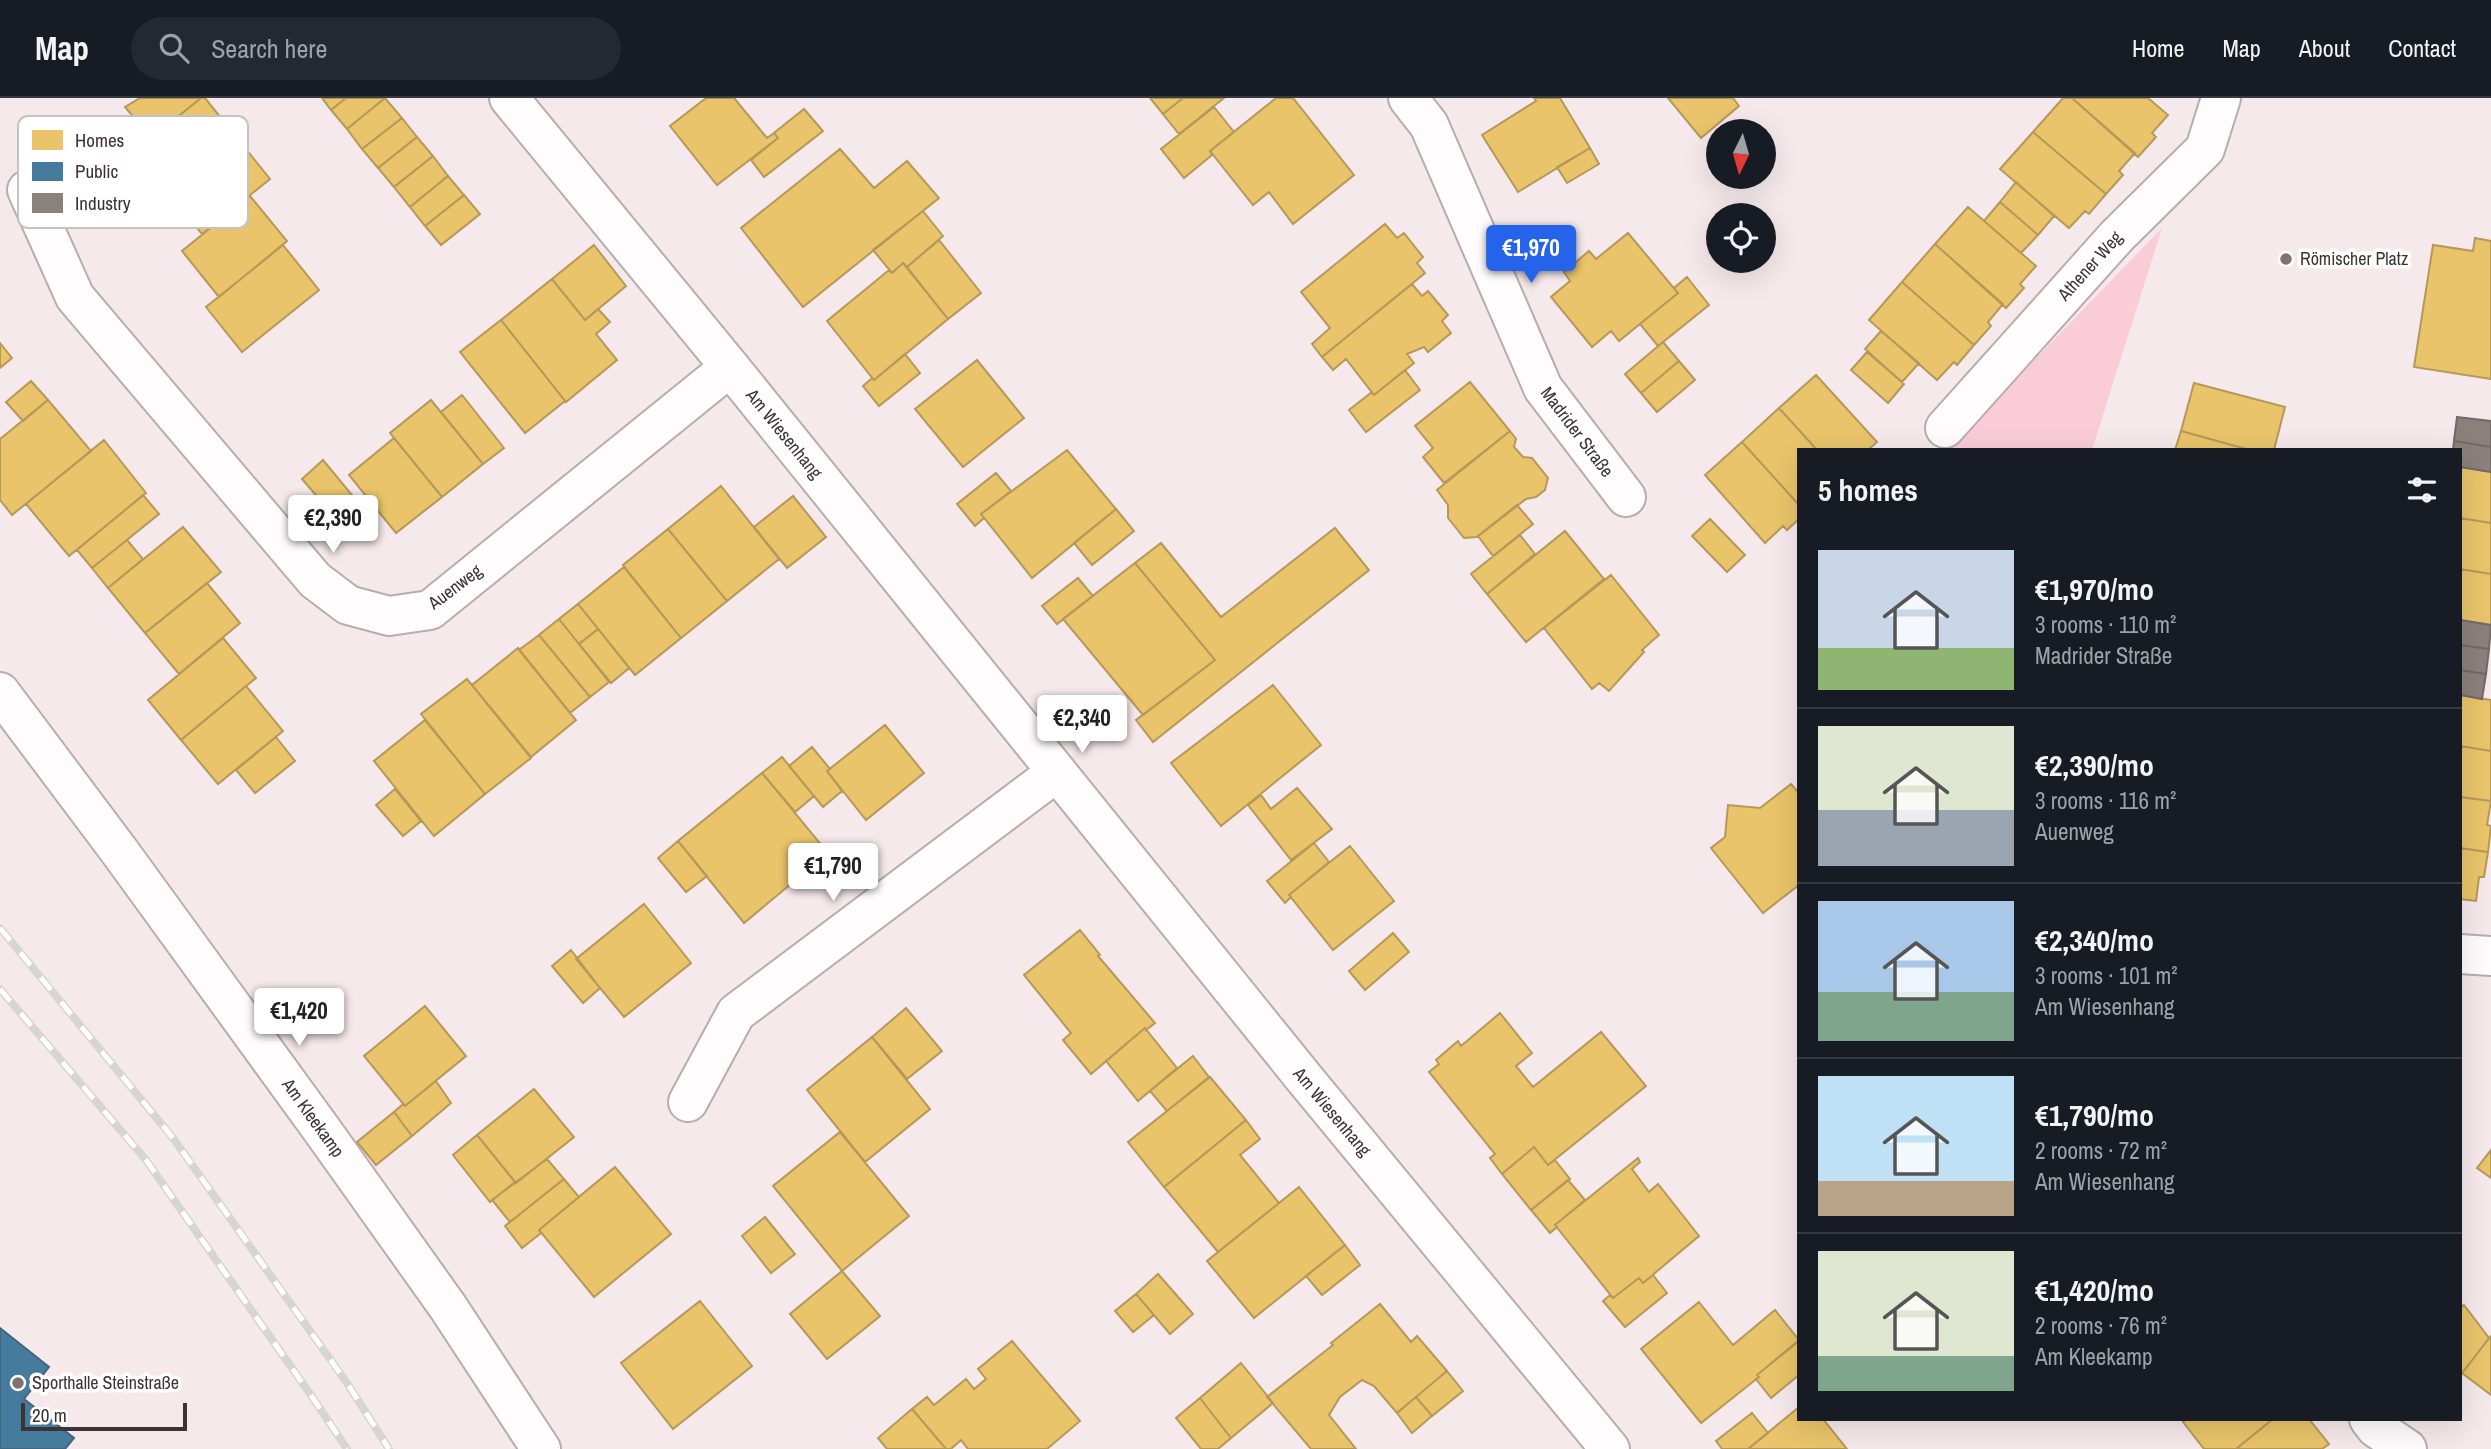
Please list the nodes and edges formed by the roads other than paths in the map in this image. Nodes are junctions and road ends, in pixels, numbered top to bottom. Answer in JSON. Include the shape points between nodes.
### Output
{"nodes":[{"id":1,"x":509,"y":98,"type":"edge"},
{"id":2,"x":1408,"y":98,"type":"edge"},
{"id":3,"x":2221,"y":98,"type":"edge"},
{"id":4,"x":44,"y":228,"type":"edge"},
{"id":5,"x":730,"y":367,"type":"junction"},
{"id":6,"x":1945,"y":428,"type":"dead end"},
{"id":7,"x":1626,"y":497,"type":"dead end"},
{"id":8,"x":0,"y":692,"type":"edge"},
{"id":9,"x":1057,"y":772,"type":"junction"},
{"id":10,"x":2462,"y":954,"type":"edge"},
{"id":11,"x":2491,"y":956,"type":"edge"},
{"id":12,"x":688,"y":1102,"type":"dead end"},
{"id":13,"x":2371,"y":1421,"type":"edge"},
{"id":14,"x":541,"y":1449,"type":"edge"},
{"id":15,"x":1610,"y":1449,"type":"edge"},
{"id":16,"x":2407,"y":1449,"type":"edge"}],
"edges":[{"from":1,"to":5,"type":"street","name":"Am Wiesenhang"},
{"from":2,"to":7,"type":"street","name":"Madrider Straße","via":[[1429,125],[1543,388]]},
{"from":3,"to":6,"type":"street","name":"Athener Weg","via":[[2205,149],[2117,236]]},
{"from":4,"to":5,"type":"street","name":"Auenweg","via":[[75,297],[315,580],[348,605],[389,616],[430,610]]},
{"from":5,"to":9,"type":"street","name":"Am Wiesenhang"},
{"from":8,"to":14,"type":"street","name":"Am Kleekamp","via":[[322,1130],[448,1307]]},
{"from":9,"to":12,"type":"street","via":[[736,1013]]},
{"from":9,"to":15,"type":"street","name":"Am Wiesenhang"},
{"from":10,"to":11,"type":"street"},
{"from":13,"to":16,"type":"street"}]}
